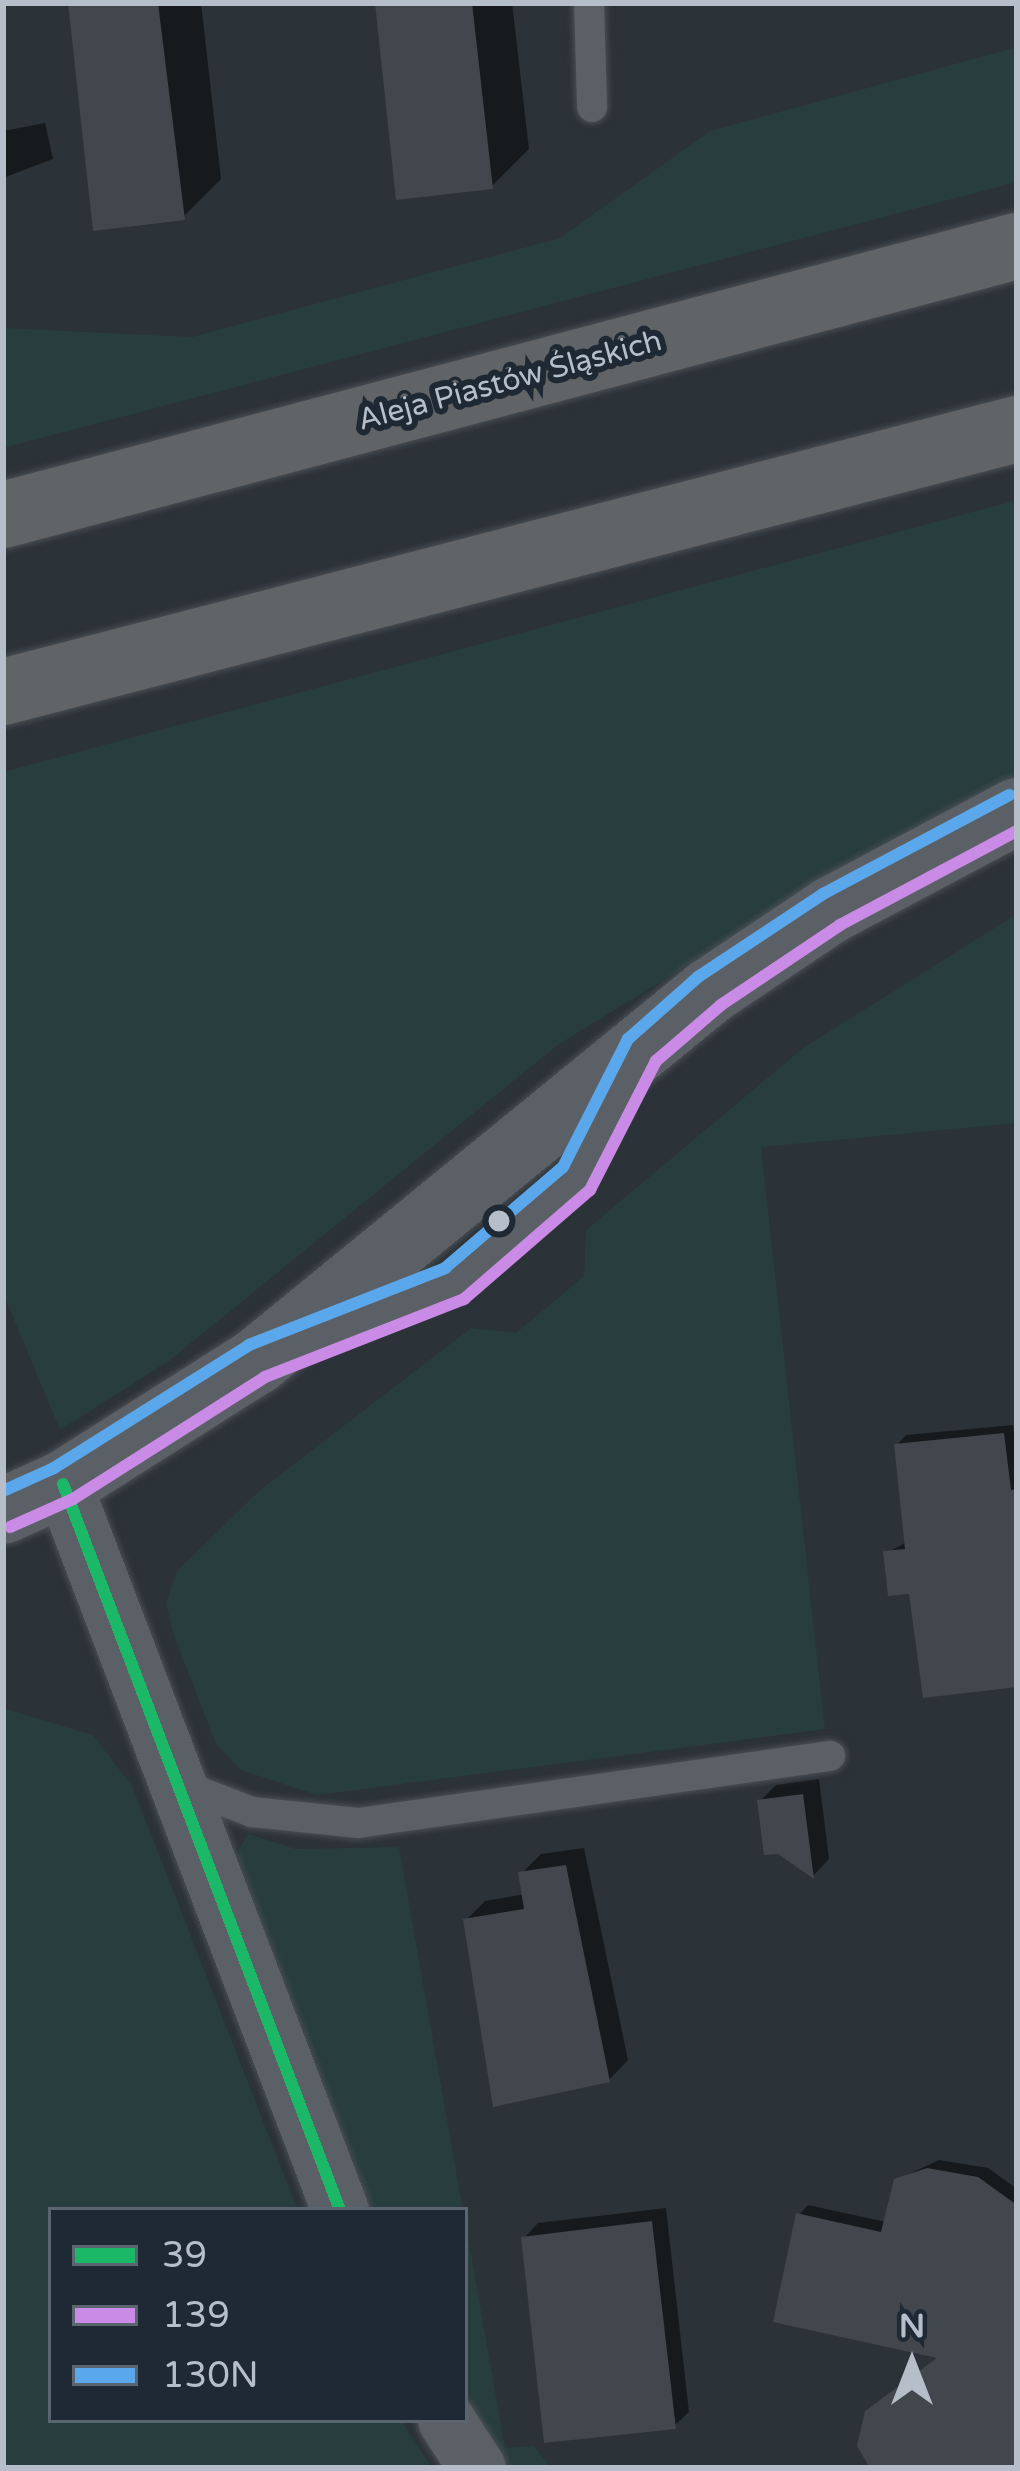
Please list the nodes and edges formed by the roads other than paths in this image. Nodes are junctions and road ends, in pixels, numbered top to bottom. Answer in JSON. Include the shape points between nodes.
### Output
{"nodes":[{"id":1,"x":589,"y":3,"type":"edge"},
{"id":2,"x":592,"y":107,"type":"dead end"},
{"id":3,"x":1017,"y":246,"type":"edge"},
{"id":4,"x":1017,"y":428,"type":"edge"},
{"id":5,"x":3,"y":515,"type":"edge"},
{"id":6,"x":3,"y":692,"type":"edge"},
{"id":7,"x":1017,"y":811,"type":"edge"},
{"id":8,"x":63,"y":1484,"type":"junction"},
{"id":9,"x":3,"y":1511,"type":"edge"},
{"id":10,"x":830,"y":1756,"type":"dead end"},
{"id":11,"x":182,"y":1785,"type":"junction"},
{"id":12,"x":339,"y":2207,"type":"edge"},
{"id":13,"x":448,"y":2423,"type":"edge"},
{"id":14,"x":477,"y":2468,"type":"edge"}],
"edges":[{"from":1,"to":2,"type":"lane"},
{"from":3,"to":5,"type":"highway","name":"Aleja Piastów Śląskich"},
{"from":4,"to":6,"type":"highway"},
{"from":7,"to":8,"type":"street","via":[[831,910],[710,991],[257,1361]]},
{"from":8,"to":9,"type":"street"},
{"from":8,"to":11,"type":"street"},
{"from":10,"to":11,"type":"lane","via":[[358,1823],[252,1812]]},
{"from":11,"to":12,"type":"street","via":[[286,2084]]},
{"from":13,"to":14,"type":"street"}]}
